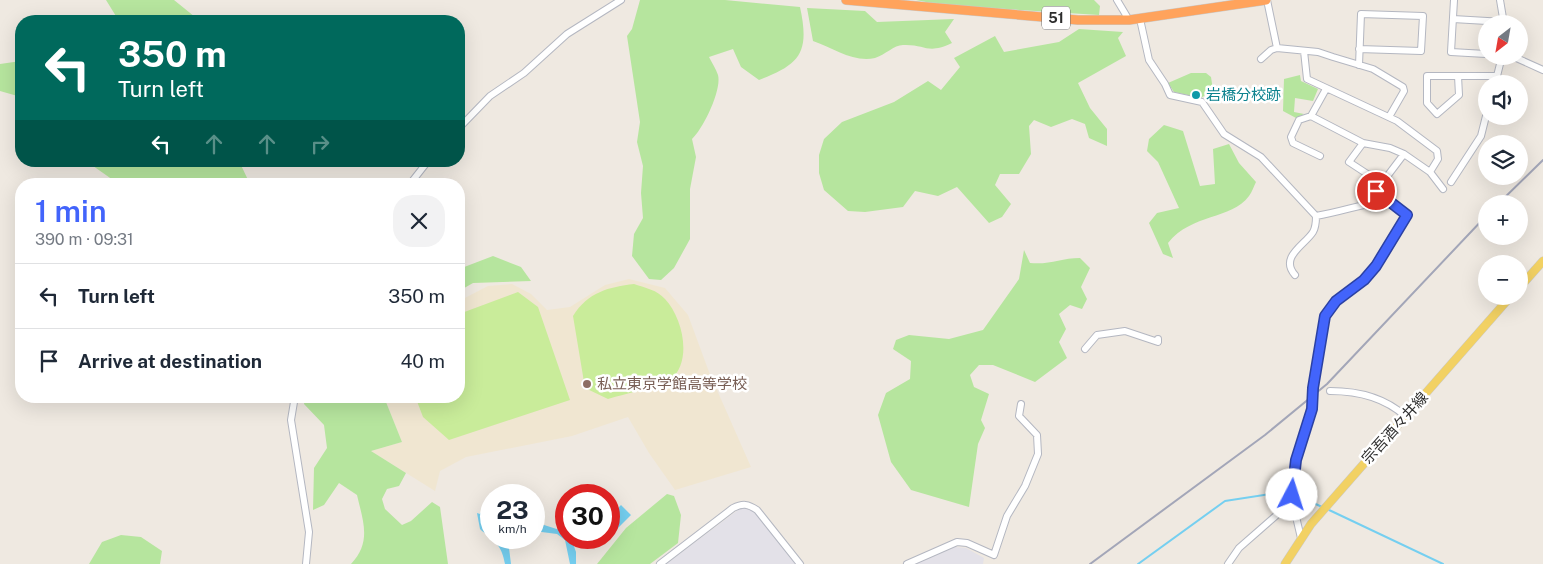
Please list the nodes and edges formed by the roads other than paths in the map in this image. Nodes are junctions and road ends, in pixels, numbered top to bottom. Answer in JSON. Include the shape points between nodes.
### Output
{"nodes":[{"id":1,"x":622,"y":0,"type":"edge"},
{"id":2,"x":846,"y":0,"type":"edge"},
{"id":3,"x":1117,"y":0,"type":"edge"},
{"id":4,"x":1267,"y":0,"type":"edge"},
{"id":5,"x":1454,"y":0,"type":"edge"},
{"id":6,"x":1500,"y":0,"type":"edge"},
{"id":7,"x":1503,"y":15,"type":"edge"},
{"id":8,"x":1140,"y":19,"type":"junction"},
{"id":9,"x":1453,"y":19,"type":"junction"},
{"id":10,"x":1129,"y":20,"type":"junction"},
{"id":11,"x":1478,"y":21,"type":"edge"},
{"id":12,"x":1277,"y":48,"type":"junction"},
{"id":13,"x":1360,"y":49,"type":"junction"},
{"id":14,"x":1304,"y":51,"type":"junction"},
{"id":15,"x":1478,"y":54,"type":"edge"},
{"id":16,"x":1261,"y":60,"type":"dead end"},
{"id":17,"x":1528,"y":63,"type":"edge"},
{"id":18,"x":1359,"y":65,"type":"junction"},
{"id":19,"x":1543,"y":70,"type":"edge"},
{"id":20,"x":1458,"y":76,"type":"junction"},
{"id":21,"x":1478,"y":76,"type":"edge"},
{"id":22,"x":1326,"y":89,"type":"junction"},
{"id":23,"x":1311,"y":116,"type":"junction"},
{"id":24,"x":1389,"y":117,"type":"junction"},
{"id":25,"x":465,"y":122,"type":"edge"},
{"id":26,"x":1484,"y":125,"type":"edge"},
{"id":27,"x":1363,"y":143,"type":"junction"},
{"id":28,"x":1404,"y":154,"type":"junction"},
{"id":29,"x":1320,"y":156,"type":"dead end"},
{"id":30,"x":423,"y":167,"type":"edge"},
{"id":31,"x":1430,"y":172,"type":"junction"},
{"id":32,"x":415,"y":178,"type":"edge"},
{"id":33,"x":1451,"y":182,"type":"dead end"},
{"id":34,"x":1381,"y":183,"type":"junction"},
{"id":35,"x":1443,"y":189,"type":"dead end"},
{"id":36,"x":1390,"y":200,"type":"junction"},
{"id":37,"x":1316,"y":216,"type":"junction"},
{"id":38,"x":1543,"y":261,"type":"edge"},
{"id":39,"x":1295,"y":275,"type":"dead end"},
{"id":40,"x":1528,"y":278,"type":"edge"},
{"id":41,"x":1503,"y":305,"type":"edge"},
{"id":42,"x":1158,"y":339,"type":"dead end"},
{"id":43,"x":1085,"y":350,"type":"dead end"},
{"id":44,"x":1330,"y":391,"type":"dead end"},
{"id":45,"x":294,"y":403,"type":"edge"},
{"id":46,"x":1021,"y":404,"type":"dead end"},
{"id":47,"x":1405,"y":416,"type":"junction"},
{"id":48,"x":1292,"y":495,"type":"junction"},
{"id":49,"x":1301,"y":538,"type":"junction"},
{"id":50,"x":306,"y":564,"type":"edge"},
{"id":51,"x":660,"y":564,"type":"edge"},
{"id":52,"x":800,"y":564,"type":"edge"},
{"id":53,"x":907,"y":564,"type":"edge"},
{"id":54,"x":1228,"y":564,"type":"edge"},
{"id":55,"x":1285,"y":564,"type":"edge"}],
"edges":[{"from":1,"to":25,"type":"street","via":[[567,34],[524,73],[490,96]]},
{"from":2,"to":10,"type":"highway","number":"51","via":[[1078,20]]},
{"from":3,"to":10,"type":"street"},
{"from":4,"to":8,"type":"highway","number":"51"},
{"from":4,"to":12,"type":"street"},
{"from":5,"to":9,"type":"street"},
{"from":6,"to":7,"type":"street"},
{"from":8,"to":10,"type":"highway","number":"51"},
{"from":8,"to":37,"type":"street","via":[[1144,49],[1170,95],[1202,102],[1224,134],[1261,157]]},
{"from":9,"to":11,"type":"street"},
{"from":9,"to":15,"type":"street","via":[[1451,52]]},
{"from":12,"to":14,"type":"street"},
{"from":12,"to":16,"type":"street"},
{"from":13,"to":13,"type":"street","via":[[1361,14],[1423,16],[1421,51]]},
{"from":13,"to":18,"type":"street"},
{"from":14,"to":18,"type":"street"},
{"from":14,"to":22,"type":"street","via":[[1307,79]]},
{"from":17,"to":19,"type":"street"},
{"from":18,"to":24,"type":"street","via":[[1403,88],[1404,94]]},
{"from":20,"to":20,"type":"street","via":[[1427,76],[1427,103],[1437,114],[1459,95]]},
{"from":20,"to":21,"type":"street"},
{"from":22,"to":23,"type":"street"},
{"from":22,"to":24,"type":"street"},
{"from":23,"to":27,"type":"street"},
{"from":23,"to":29,"type":"street","via":[[1299,120],[1291,137],[1293,143]]},
{"from":24,"to":31,"type":"street","via":[[1407,126],[1437,151],[1438,159]]},
{"from":26,"to":33,"type":"street","via":[[1481,136]]},
{"from":27,"to":28,"type":"street"},
{"from":27,"to":34,"type":"street","via":[[1349,162]]},
{"from":28,"to":31,"type":"street"},
{"from":28,"to":34,"type":"street"},
{"from":30,"to":32,"type":"street"},
{"from":31,"to":35,"type":"street"},
{"from":34,"to":36,"type":"street","via":[[1376,191]]},
{"from":36,"to":37,"type":"street"},
{"from":36,"to":48,"type":"street","via":[[1407,215],[1398,233],[1364,280],[1336,301],[1325,316],[1312,409],[1296,460]]},
{"from":37,"to":39,"type":"street","via":[[1313,231],[1294,250],[1291,271]]},
{"from":38,"to":40,"type":"main road"},
{"from":41,"to":47,"type":"main road","name":"宗吾酒々井線"},
{"from":42,"to":43,"type":"street","via":[[1158,342],[1125,331],[1116,332],[1097,335]]},
{"from":44,"to":47,"type":"street","via":[[1356,392],[1377,398]]},
{"from":45,"to":50,"type":"street","via":[[292,420],[309,532]]},
{"from":46,"to":53,"type":"street","via":[[1018,416],[1037,435],[1038,454],[1025,486],[1007,516],[994,555],[957,542]]},
{"from":47,"to":49,"type":"main road","name":"宗吾酒々井線"},
{"from":48,"to":49,"type":"street"},
{"from":48,"to":54,"type":"street","via":[[1280,513],[1239,548]]},
{"from":49,"to":55,"type":"main road","name":"宗吾酒々井線"},
{"from":51,"to":52,"type":"street","via":[[733,508],[749,504]]}]}
